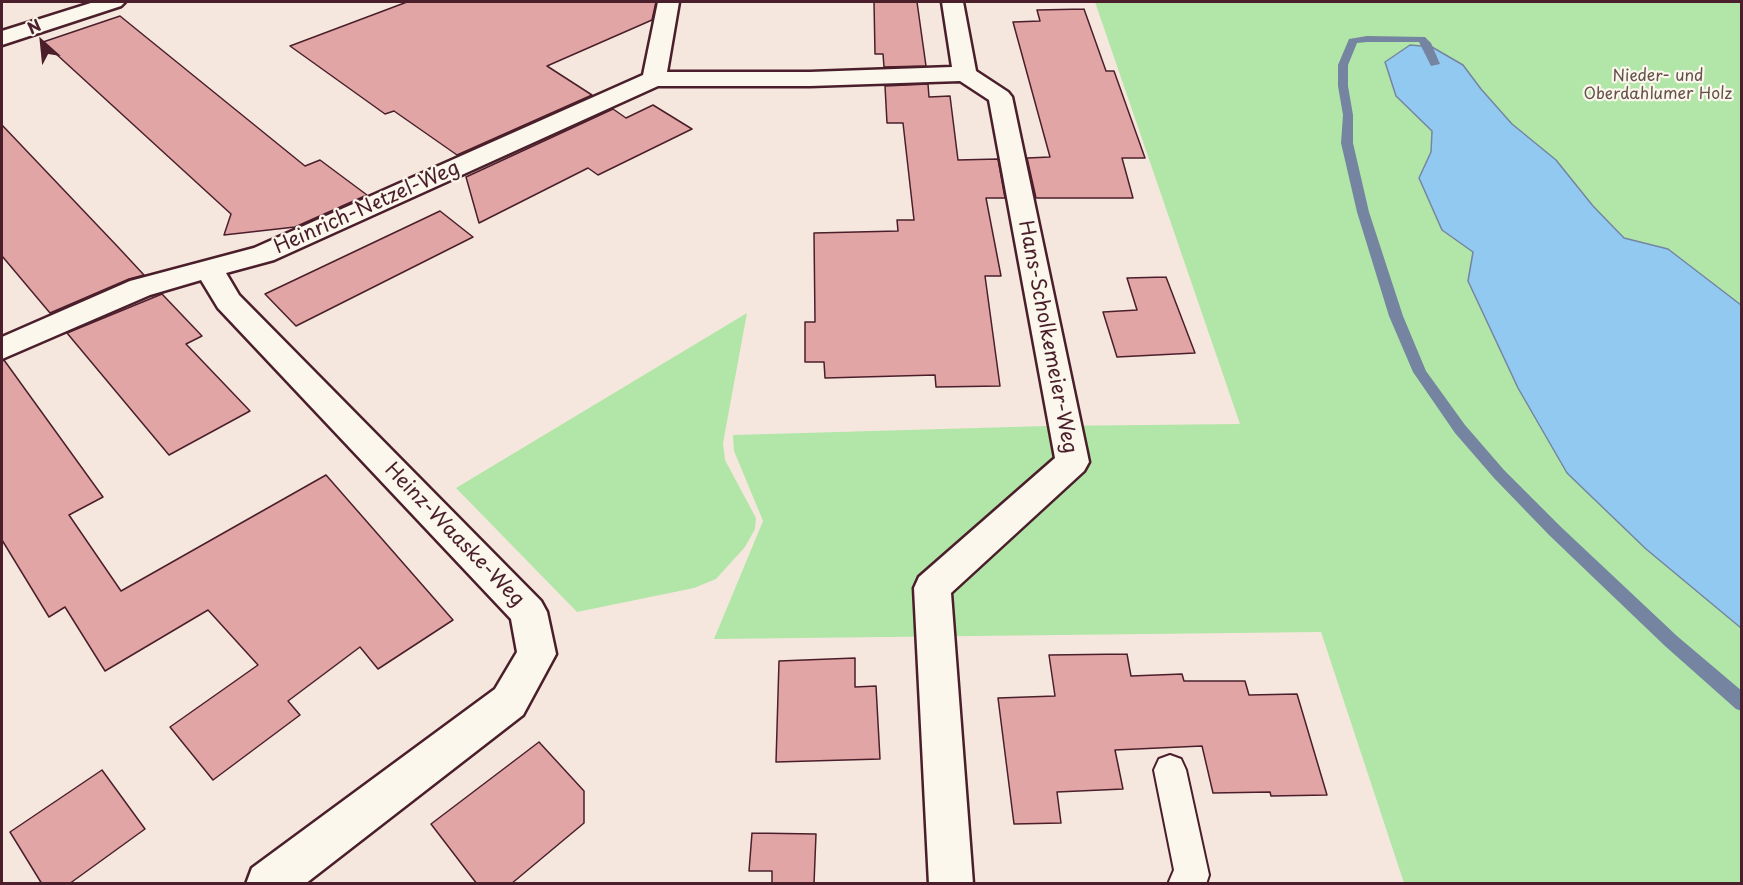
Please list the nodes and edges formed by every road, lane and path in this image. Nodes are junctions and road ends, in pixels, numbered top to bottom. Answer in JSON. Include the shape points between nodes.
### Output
{"nodes":[{"id":1,"x":36,"y":2,"type":"edge"},
{"id":2,"x":114,"y":2,"type":"edge"},
{"id":3,"x":668,"y":2,"type":"edge"},
{"id":4,"x":953,"y":2,"type":"edge"},
{"id":5,"x":56,"y":20,"type":"junction"},
{"id":6,"x":2,"y":38,"type":"edge"},
{"id":7,"x":965,"y":74,"type":"junction"},
{"id":8,"x":654,"y":78,"type":"junction"},
{"id":9,"x":209,"y":269,"type":"junction"},
{"id":10,"x":2,"y":349,"type":"edge"},
{"id":11,"x":1170,"y":770,"type":"dead end"},
{"id":12,"x":268,"y":884,"type":"edge"},
{"id":13,"x":951,"y":884,"type":"edge"},
{"id":14,"x":1185,"y":884,"type":"edge"}],
"edges":[{"from":1,"to":5,"type":"street"},
{"from":2,"to":5,"type":"street"},
{"from":3,"to":8,"type":"street"},
{"from":4,"to":7,"type":"street"},
{"from":5,"to":6,"type":"street"},
{"from":7,"to":8,"type":"street","via":[[810,79]]},
{"from":7,"to":13,"type":"street","name":"Hans-Scholkemeier-Weg","via":[[1000,97],[1072,462],[932,588]]},
{"from":8,"to":9,"type":"street","name":"Heinrich-Netzel-Weg","via":[[264,254]]},
{"from":9,"to":10,"type":"street","name":"Heinrich-Netzel-Weg","via":[[140,288]]},
{"from":9,"to":12,"type":"street","name":"Heinz-Waaske-Weg","via":[[228,301],[528,612],[537,654],[509,702]]},
{"from":11,"to":14,"type":"lane","via":[[1192,875]]}]}
